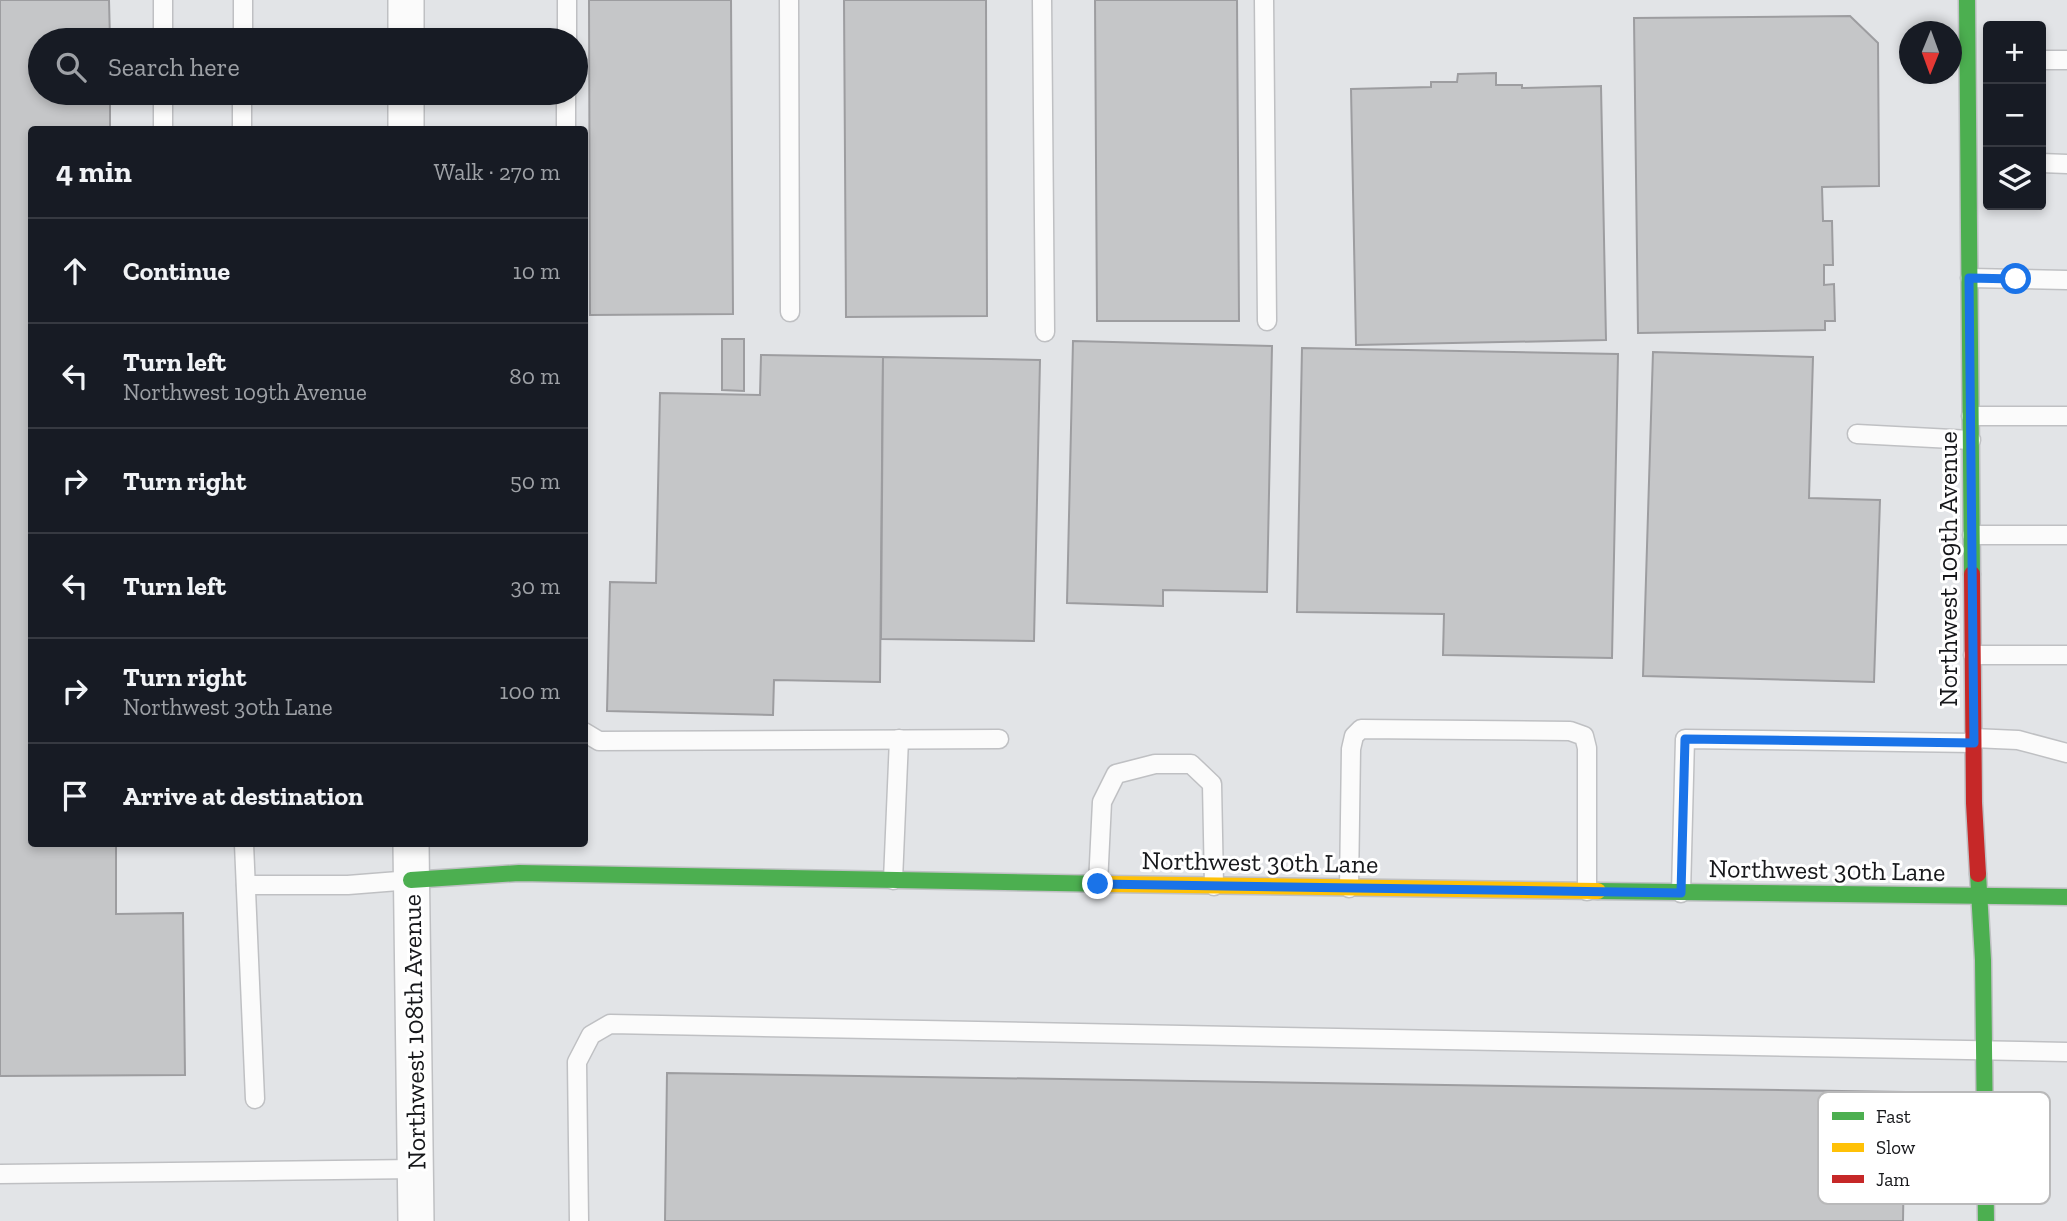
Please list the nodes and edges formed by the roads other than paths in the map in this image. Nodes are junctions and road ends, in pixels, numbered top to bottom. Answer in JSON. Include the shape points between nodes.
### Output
{"nodes":[{"id":1,"x":163,"y":0,"type":"edge"},
{"id":2,"x":243,"y":0,"type":"edge"},
{"id":3,"x":406,"y":0,"type":"edge"},
{"id":4,"x":567,"y":0,"type":"edge"},
{"id":5,"x":789,"y":0,"type":"edge"},
{"id":6,"x":1042,"y":0,"type":"edge"},
{"id":7,"x":1264,"y":0,"type":"edge"},
{"id":8,"x":1968,"y":0,"type":"edge"},
{"id":9,"x":163,"y":28,"type":"edge"},
{"id":10,"x":243,"y":28,"type":"edge"},
{"id":11,"x":406,"y":28,"type":"edge"},
{"id":12,"x":567,"y":28,"type":"edge"},
{"id":13,"x":1968,"y":58,"type":"junction"},
{"id":14,"x":1983,"y":58,"type":"edge"},
{"id":15,"x":2046,"y":60,"type":"edge"},
{"id":16,"x":2067,"y":60,"type":"edge"},
{"id":17,"x":163,"y":105,"type":"edge"},
{"id":18,"x":242,"y":105,"type":"edge"},
{"id":19,"x":406,"y":105,"type":"edge"},
{"id":20,"x":566,"y":105,"type":"edge"},
{"id":21,"x":163,"y":126,"type":"edge"},
{"id":22,"x":242,"y":126,"type":"edge"},
{"id":23,"x":406,"y":126,"type":"edge"},
{"id":24,"x":566,"y":126,"type":"edge"},
{"id":25,"x":1969,"y":161,"type":"junction"},
{"id":26,"x":1983,"y":162,"type":"edge"},
{"id":27,"x":2046,"y":163,"type":"edge"},
{"id":28,"x":2067,"y":164,"type":"edge"},
{"id":29,"x":1969,"y":278,"type":"junction"},
{"id":30,"x":2067,"y":280,"type":"edge"},
{"id":31,"x":790,"y":312,"type":"dead end"},
{"id":32,"x":1267,"y":321,"type":"dead end"},
{"id":33,"x":1045,"y":331,"type":"dead end"},
{"id":34,"x":1971,"y":416,"type":"junction"},
{"id":35,"x":2067,"y":416,"type":"edge"},
{"id":36,"x":1857,"y":434,"type":"dead end"},
{"id":37,"x":1971,"y":440,"type":"junction"},
{"id":38,"x":1972,"y":535,"type":"junction"},
{"id":39,"x":2067,"y":535,"type":"edge"},
{"id":40,"x":1973,"y":655,"type":"junction"},
{"id":41,"x":2067,"y":655,"type":"edge"},
{"id":42,"x":588,"y":734,"type":"edge"},
{"id":43,"x":899,"y":739,"type":"junction"},
{"id":44,"x":999,"y":739,"type":"dead end"},
{"id":45,"x":1974,"y":740,"type":"junction"},
{"id":46,"x":2067,"y":753,"type":"edge"},
{"id":47,"x":244,"y":847,"type":"edge"},
{"id":48,"x":411,"y":847,"type":"edge"},
{"id":49,"x":411,"y":880,"type":"junction"},
{"id":50,"x":893,"y":880,"type":"junction"},
{"id":51,"x":1098,"y":884,"type":"junction"},
{"id":52,"x":246,"y":885,"type":"junction"},
{"id":53,"x":1213,"y":886,"type":"junction"},
{"id":54,"x":1349,"y":888,"type":"junction"},
{"id":55,"x":1587,"y":891,"type":"junction"},
{"id":56,"x":1681,"y":893,"type":"junction"},
{"id":57,"x":1979,"y":895,"type":"junction"},
{"id":58,"x":2067,"y":897,"type":"edge"},
{"id":59,"x":1985,"y":1052,"type":"junction"},
{"id":60,"x":2067,"y":1052,"type":"edge"},
{"id":61,"x":1985,"y":1092,"type":"edge"},
{"id":62,"x":255,"y":1099,"type":"dead end"},
{"id":63,"x":416,"y":1169,"type":"junction"},
{"id":64,"x":0,"y":1174,"type":"edge"},
{"id":65,"x":416,"y":1221,"type":"edge"},
{"id":66,"x":579,"y":1221,"type":"edge"}],
"edges":[{"from":1,"to":9,"type":"lane"},
{"from":2,"to":10,"type":"lane"},
{"from":3,"to":11,"type":"street"},
{"from":4,"to":12,"type":"lane"},
{"from":5,"to":31,"type":"lane"},
{"from":6,"to":33,"type":"lane"},
{"from":7,"to":32,"type":"lane"},
{"from":8,"to":13,"type":"street","name":"Northwest 109th Avenue"},
{"from":13,"to":14,"type":"lane"},
{"from":13,"to":25,"type":"street","name":"Northwest 109th Avenue"},
{"from":15,"to":16,"type":"lane"},
{"from":17,"to":21,"type":"lane"},
{"from":18,"to":22,"type":"lane"},
{"from":19,"to":23,"type":"street"},
{"from":20,"to":24,"type":"lane"},
{"from":25,"to":26,"type":"lane"},
{"from":25,"to":29,"type":"street","name":"Northwest 109th Avenue"},
{"from":27,"to":28,"type":"lane"},
{"from":29,"to":30,"type":"lane"},
{"from":29,"to":34,"type":"street","name":"Northwest 109th Avenue"},
{"from":34,"to":35,"type":"lane"},
{"from":34,"to":37,"type":"street","name":"Northwest 109th Avenue"},
{"from":36,"to":37,"type":"lane"},
{"from":37,"to":38,"type":"street","name":"Northwest 109th Avenue"},
{"from":38,"to":39,"type":"lane"},
{"from":38,"to":40,"type":"street","name":"Northwest 109th Avenue"},
{"from":40,"to":41,"type":"lane"},
{"from":40,"to":45,"type":"street","name":"Northwest 109th Avenue"},
{"from":42,"to":43,"type":"lane","via":[[599,741]]},
{"from":43,"to":44,"type":"lane"},
{"from":43,"to":50,"type":"lane"},
{"from":45,"to":46,"type":"lane","via":[[2018,740]]},
{"from":45,"to":56,"type":"lane","via":[[1685,739]]},
{"from":45,"to":57,"type":"street","name":"Northwest 109th Avenue"},
{"from":47,"to":52,"type":"lane"},
{"from":48,"to":49,"type":"street","name":"Northwest 108th Avenue"},
{"from":49,"to":50,"type":"street","name":"Northwest 30th Lane","via":[[519,873]]},
{"from":49,"to":52,"type":"lane"},
{"from":49,"to":63,"type":"street","name":"Northwest 108th Avenue"},
{"from":50,"to":51,"type":"street","name":"Northwest 30th Lane"},
{"from":51,"to":53,"type":"street","name":"Northwest 30th Lane"},
{"from":51,"to":53,"type":"lane","via":[[1102,802],[1116,774],[1155,764],[1179,764],[1191,765],[1212,784]]},
{"from":52,"to":62,"type":"lane"},
{"from":53,"to":54,"type":"street","name":"Northwest 30th Lane"},
{"from":54,"to":55,"type":"street","name":"Northwest 30th Lane"},
{"from":54,"to":55,"type":"lane","via":[[1351,749],[1361,729],[1542,730],[1584,736]]},
{"from":55,"to":56,"type":"street","name":"Northwest 30th Lane"},
{"from":56,"to":57,"type":"street","name":"Northwest 30th Lane"},
{"from":57,"to":58,"type":"street","name":"Northwest 30th Lane"},
{"from":57,"to":59,"type":"street","name":"Northwest 109th Avenue"},
{"from":59,"to":60,"type":"lane"},
{"from":59,"to":61,"type":"street","name":"Northwest 109th Avenue"},
{"from":59,"to":66,"type":"lane","via":[[610,1024],[591,1035],[577,1062]]},
{"from":63,"to":64,"type":"lane"},
{"from":63,"to":65,"type":"street","name":"Northwest 108th Avenue"}]}
